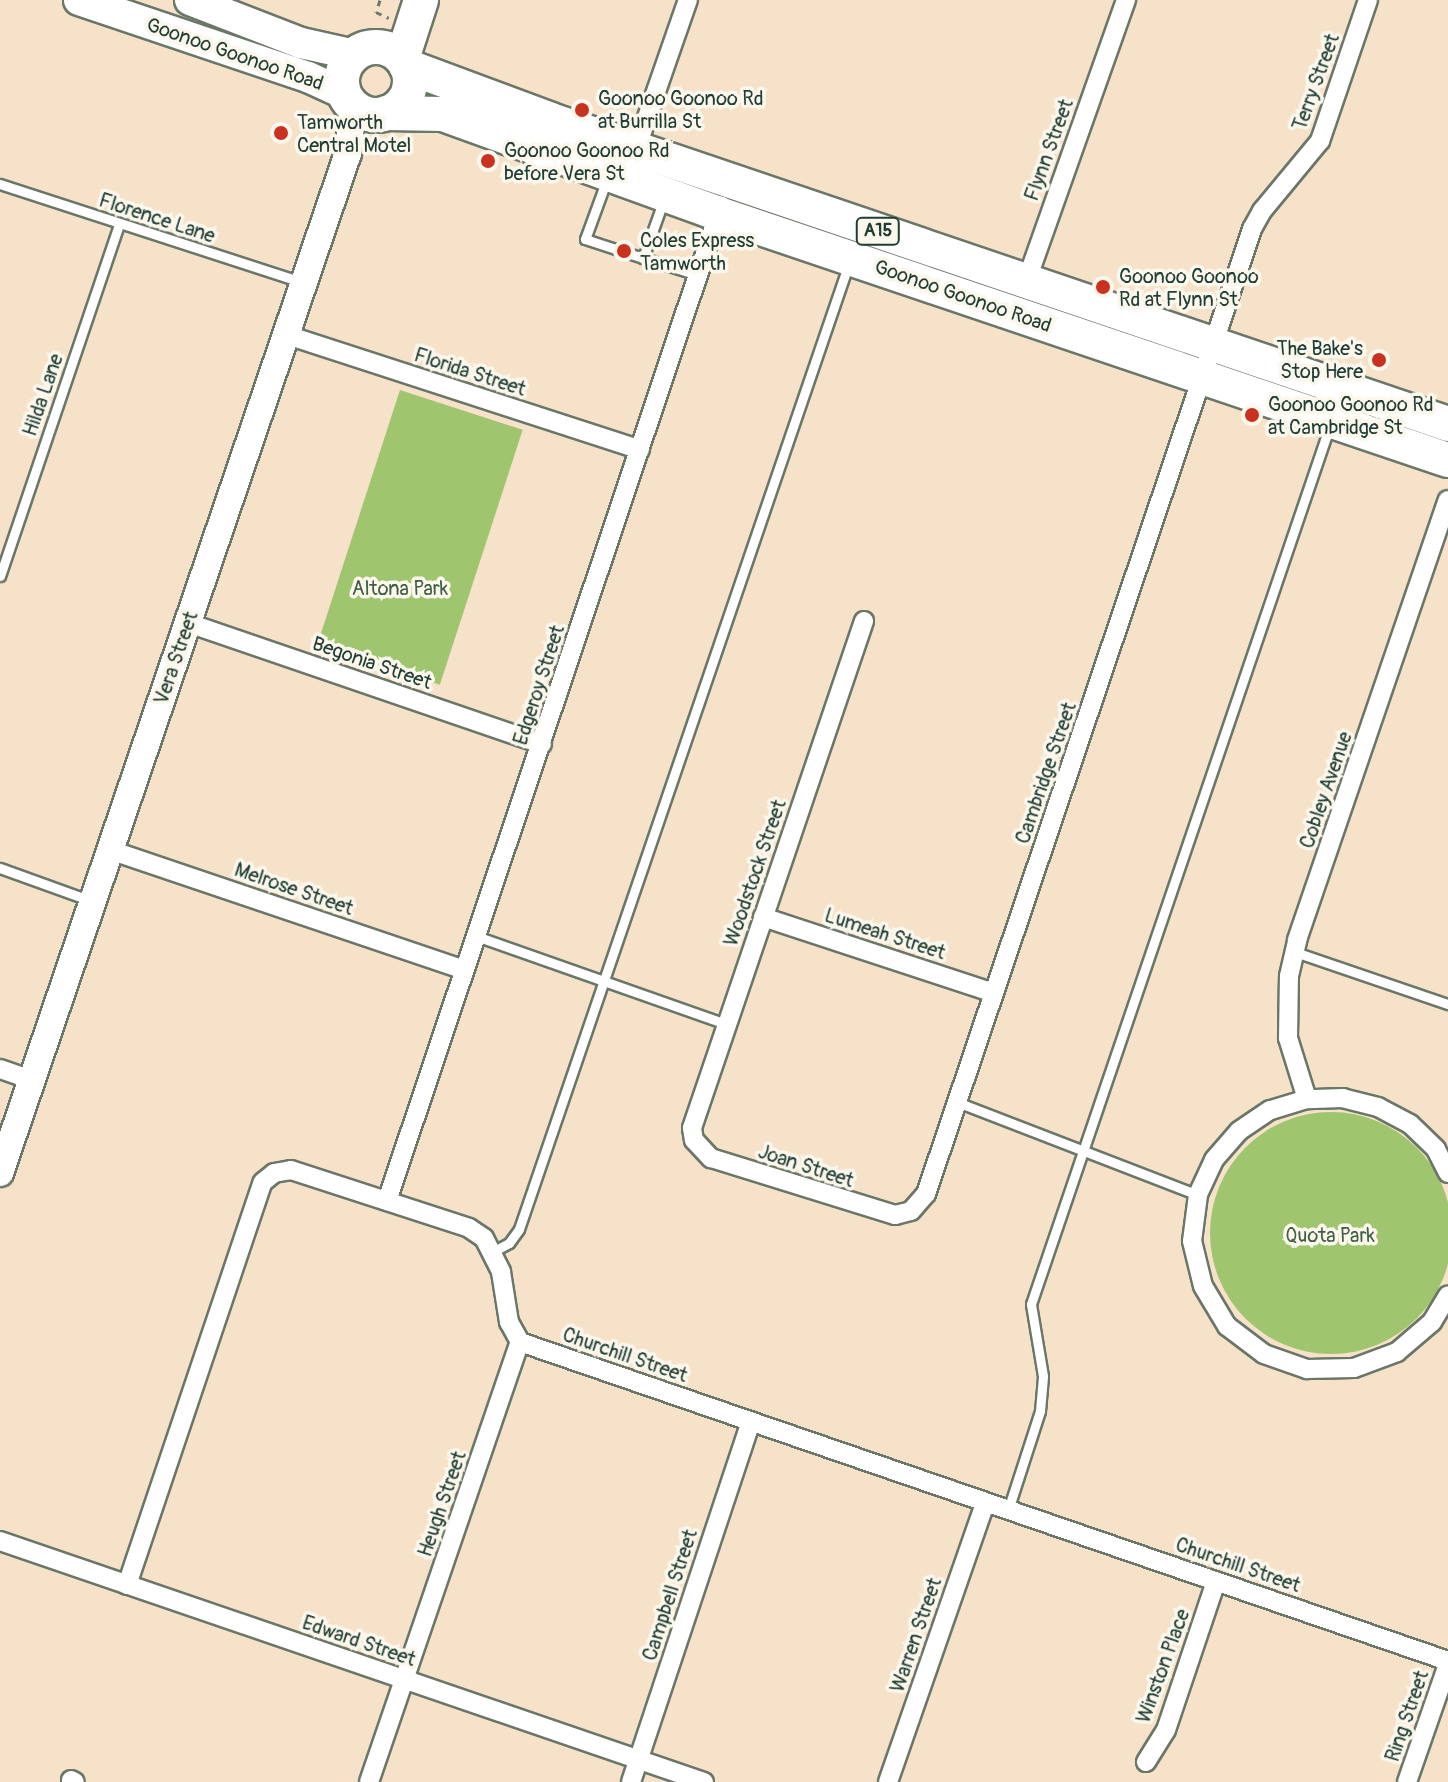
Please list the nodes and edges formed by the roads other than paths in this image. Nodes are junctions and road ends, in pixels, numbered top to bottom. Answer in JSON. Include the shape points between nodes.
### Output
{"nodes":[{"id":1,"x":79,"y":0,"type":"edge"},
{"id":2,"x":190,"y":0,"type":"edge"},
{"id":3,"x":688,"y":0,"type":"edge"},
{"id":4,"x":1126,"y":0,"type":"edge"},
{"id":5,"x":1367,"y":0,"type":"edge"},
{"id":6,"x":400,"y":5,"type":"edge"},
{"id":7,"x":384,"y":57,"type":"junction"},
{"id":8,"x":364,"y":107,"type":"junction"},
{"id":9,"x":636,"y":149,"type":"junction"},
{"id":10,"x":609,"y":173,"type":"junction"},
{"id":11,"x":730,"y":181,"type":"junction"},
{"id":12,"x":0,"y":184,"type":"edge"},
{"id":13,"x":666,"y":194,"type":"junction"},
{"id":14,"x":719,"y":214,"type":"junction"},
{"id":15,"x":119,"y":225,"type":"junction"},
{"id":16,"x":643,"y":258,"type":"junction"},
{"id":17,"x":851,"y":258,"type":"junction"},
{"id":18,"x":698,"y":275,"type":"junction"},
{"id":19,"x":1026,"y":281,"type":"junction"},
{"id":20,"x":304,"y":283,"type":"junction"},
{"id":21,"x":1014,"y":314,"type":"junction"},
{"id":22,"x":287,"y":335,"type":"junction"},
{"id":23,"x":1214,"y":344,"type":"junction"},
{"id":24,"x":1204,"y":377,"type":"junction"},
{"id":25,"x":1331,"y":421,"type":"junction"},
{"id":26,"x":1448,"y":424,"type":"edge"},
{"id":27,"x":640,"y":450,"type":"junction"},
{"id":28,"x":1448,"y":460,"type":"edge"},
{"id":29,"x":1448,"y":500,"type":"edge"},
{"id":30,"x":0,"y":576,"type":"edge"},
{"id":31,"x":864,"y":621,"type":"dead end"},
{"id":32,"x":188,"y":623,"type":"junction"},
{"id":33,"x":542,"y":744,"type":"junction"},
{"id":34,"x":110,"y":850,"type":"junction"},
{"id":35,"x":0,"y":868,"type":"edge"},
{"id":36,"x":92,"y":901,"type":"junction"},
{"id":37,"x":763,"y":917,"type":"junction"},
{"id":38,"x":476,"y":936,"type":"junction"},
{"id":39,"x":1295,"y":952,"type":"junction"},
{"id":40,"x":464,"y":970,"type":"junction"},
{"id":41,"x":602,"y":982,"type":"junction"},
{"id":42,"x":994,"y":993,"type":"junction"},
{"id":43,"x":1448,"y":1004,"type":"edge"},
{"id":44,"x":726,"y":1024,"type":"junction"},
{"id":45,"x":0,"y":1069,"type":"edge"},
{"id":46,"x":32,"y":1080,"type":"junction"},
{"id":47,"x":1307,"y":1099,"type":"junction"},
{"id":48,"x":957,"y":1102,"type":"junction"},
{"id":49,"x":694,"y":1140,"type":"joint"},
{"id":50,"x":1442,"y":1143,"type":"edge"},
{"id":51,"x":1083,"y":1150,"type":"junction"},
{"id":52,"x":0,"y":1173,"type":"edge"},
{"id":53,"x":1448,"y":1173,"type":"edge"},
{"id":54,"x":1198,"y":1195,"type":"junction"},
{"id":55,"x":387,"y":1201,"type":"junction"},
{"id":56,"x":911,"y":1211,"type":"joint"},
{"id":57,"x":494,"y":1251,"type":"junction"},
{"id":58,"x":1448,"y":1295,"type":"edge"},
{"id":59,"x":520,"y":1342,"type":"junction"},
{"id":60,"x":751,"y":1421,"type":"junction"},
{"id":61,"x":985,"y":1503,"type":"junction"},
{"id":62,"x":1008,"y":1511,"type":"junction"},
{"id":63,"x":0,"y":1541,"type":"edge"},
{"id":64,"x":1216,"y":1581,"type":"junction"},
{"id":65,"x":127,"y":1585,"type":"junction"},
{"id":66,"x":1448,"y":1662,"type":"edge"},
{"id":67,"x":404,"y":1680,"type":"junction"},
{"id":68,"x":639,"y":1759,"type":"junction"},
{"id":69,"x":1146,"y":1762,"type":"dead end"},
{"id":70,"x":369,"y":1782,"type":"edge"},
{"id":71,"x":631,"y":1782,"type":"edge"},
{"id":72,"x":704,"y":1782,"type":"edge"},
{"id":73,"x":888,"y":1782,"type":"edge"},
{"id":74,"x":1407,"y":1782,"type":"edge"}],
"edges":[{"from":1,"to":8,"type":"main road","name":"Goonoo Goonoo Road","via":[[308,77]]},
{"from":2,"to":7,"type":"main road","name":"Goonoo Goonoo Road","via":[[301,43]]},
{"from":3,"to":9,"type":"street"},
{"from":4,"to":19,"type":"street","name":"Flynn Street"},
{"from":5,"to":23,"type":"street","name":"Terry Street","via":[[1320,141],[1257,219]]},
{"from":6,"to":7,"type":"highway"},
{"from":7,"to":8,"type":"highway","via":[[343,73]]},
{"from":7,"to":8,"type":"highway","via":[[409,89],[396,108]]},
{"from":7,"to":9,"type":"highway","name":"Goonoo Goonoo Road","number":"A15"},
{"from":8,"to":10,"type":"highway","name":"Goonoo Goonoo Road","number":"A15","via":[[443,114]]},
{"from":8,"to":20,"type":"street","name":"Vera Street"},
{"from":9,"to":11,"type":"highway","name":"Goonoo Goonoo Road","number":"A15"},
{"from":10,"to":13,"type":"highway","name":"Goonoo Goonoo Road","number":"A15"},
{"from":10,"to":16,"type":"lane","via":[[585,239]]},
{"from":11,"to":14,"type":"street","name":"Edgeroy Street"},
{"from":11,"to":19,"type":"highway","name":"Goonoo Goonoo Road","number":"A15"},
{"from":12,"to":15,"type":"lane","name":"Florence Lane"},
{"from":13,"to":14,"type":"highway","name":"Goonoo Goonoo Road","number":"A15"},
{"from":13,"to":16,"type":"lane"},
{"from":14,"to":17,"type":"highway","name":"Goonoo Goonoo Road","number":"A15"},
{"from":14,"to":18,"type":"street","name":"Edgeroy Street"},
{"from":15,"to":20,"type":"lane","name":"Florence Lane"},
{"from":15,"to":30,"type":"lane","name":"Hilda Lane"},
{"from":16,"to":18,"type":"lane"},
{"from":17,"to":21,"type":"highway","name":"Goonoo Goonoo Road","number":"A15"},
{"from":17,"to":41,"type":"lane"},
{"from":18,"to":27,"type":"street","name":"Edgeroy Street"},
{"from":19,"to":21,"type":"street","name":"Flynn Street"},
{"from":19,"to":23,"type":"highway","name":"Goonoo Goonoo Road","number":"A15"},
{"from":20,"to":22,"type":"street","name":"Vera Street"},
{"from":21,"to":24,"type":"highway","name":"Goonoo Goonoo Road","number":"A15"},
{"from":22,"to":27,"type":"street","name":"Florida Street"},
{"from":22,"to":32,"type":"street","name":"Vera Street"},
{"from":23,"to":24,"type":"street","name":"Cambridge Street"},
{"from":23,"to":26,"type":"highway","name":"Goonoo Goonoo Road","number":"A15"},
{"from":24,"to":25,"type":"highway","name":"Goonoo Goonoo Road","number":"A15"},
{"from":24,"to":42,"type":"street","name":"Cambridge Street"},
{"from":25,"to":28,"type":"highway","name":"Goonoo Goonoo Road","number":"A15"},
{"from":25,"to":51,"type":"lane"},
{"from":27,"to":33,"type":"street","name":"Edgeroy Street"},
{"from":29,"to":39,"type":"street","name":"Cobley Avenue"},
{"from":31,"to":37,"type":"street","name":"Woodstock Street"},
{"from":32,"to":33,"type":"street","name":"Begonia Street"},
{"from":32,"to":34,"type":"street","name":"Vera Street"},
{"from":33,"to":38,"type":"street","name":"Edgeroy Street"},
{"from":34,"to":36,"type":"street","name":"Vera Street"},
{"from":34,"to":40,"type":"street","name":"Melrose Street"},
{"from":35,"to":36,"type":"lane"},
{"from":36,"to":46,"type":"street","name":"Vera Street"},
{"from":37,"to":42,"type":"street","name":"Lumeah Street"},
{"from":37,"to":44,"type":"street","name":"Woodstock Street"},
{"from":38,"to":40,"type":"street","name":"Edgeroy Street"},
{"from":38,"to":41,"type":"lane"},
{"from":39,"to":43,"type":"lane"},
{"from":39,"to":47,"type":"street","name":"Cobley Avenue","via":[[1286,1016]]},
{"from":40,"to":55,"type":"street","name":"Edgeroy Street"},
{"from":41,"to":44,"type":"lane"},
{"from":41,"to":57,"type":"lane","via":[[519,1229]]},
{"from":42,"to":48,"type":"street","name":"Cambridge Street"},
{"from":44,"to":49,"type":"street","name":"Woodstock Street","via":[[695,1117]]},
{"from":45,"to":46,"type":"street"},
{"from":46,"to":52,"type":"street","name":"Vera Street"},
{"from":47,"to":50,"type":"street","via":[[1343,1098],[1378,1107]]},
{"from":47,"to":54,"type":"street","via":[[1270,1110],[1239,1131],[1214,1160]]},
{"from":48,"to":51,"type":"lane"},
{"from":48,"to":56,"type":"street","name":"Cambridge Street","via":[[926,1194]]},
{"from":49,"to":56,"type":"street","name":"Joan Street","via":[[711,1158],[867,1209],[895,1215]]},
{"from":50,"to":53,"type":"street"},
{"from":51,"to":54,"type":"lane"},
{"from":51,"to":62,"type":"lane","via":[[1031,1304],[1043,1376],[1040,1411]]},
{"from":54,"to":58,"type":"street","via":[[1192,1241],[1203,1286],[1227,1326],[1264,1354],[1307,1369],[1354,1368],[1397,1352],[1432,1322]]},
{"from":55,"to":57,"type":"street","via":[[469,1228]]},
{"from":55,"to":65,"type":"street","via":[[291,1170],[263,1182]]},
{"from":57,"to":59,"type":"street","via":[[509,1322]]},
{"from":59,"to":60,"type":"street","name":"Churchill Street"},
{"from":59,"to":67,"type":"street","name":"Heugh Street"},
{"from":60,"to":61,"type":"street","name":"Churchill Street"},
{"from":60,"to":68,"type":"street","name":"Campbell Street"},
{"from":61,"to":62,"type":"street","name":"Churchill Street"},
{"from":61,"to":73,"type":"street","name":"Warren Street"},
{"from":62,"to":64,"type":"street","name":"Churchill Street"},
{"from":63,"to":65,"type":"street","name":"Edward Street"},
{"from":64,"to":66,"type":"street","name":"Churchill Street"},
{"from":64,"to":69,"type":"street","name":"Winston Place","via":[[1166,1730]]},
{"from":65,"to":67,"type":"street","name":"Edward Street"},
{"from":66,"to":74,"type":"street","name":"Ring Street"},
{"from":67,"to":68,"type":"street","name":"Edward Street"},
{"from":67,"to":70,"type":"street","name":"Heugh Street"},
{"from":68,"to":71,"type":"street","name":"Campbell Street"},
{"from":68,"to":72,"type":"street","name":"Edward Street"}]}
